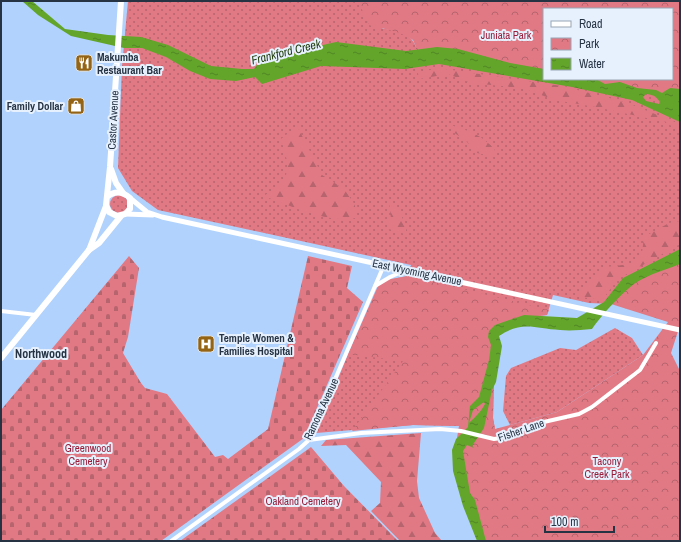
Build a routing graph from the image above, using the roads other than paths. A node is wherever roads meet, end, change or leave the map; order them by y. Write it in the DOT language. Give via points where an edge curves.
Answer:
graph roads {
  1 [pos="121,1"];
  2 [pos="110,167"];
  3 [pos="123,193"];
  4 [pos="107,197"];
  5 [pos="130,198"];
  6 [pos="106,206"];
  7 [pos="123,215"];
  8 [pos="154,215"];
  9 [pos="89,250"];
  10 [pos="384,265"];
  11 [pos="406,270"];
  12 [pos="375,286"];
  13 [pos="1,311"];
  14 [pos="37,315"];
  15 [pos="680,330"];
  16 [pos="656,343"];
  17 [pos="1,358"];
  18 [pos="309,440"];
  19 [pos="171,541"];
  1 -- 2 [label="main road, Castor Avenue"];
  2 -- 3 [label="main road, Castor Avenue" via="116,184"];
  2 -- 4 [label="main road, Castor Avenue"];
  3 -- 4 [label="main road" via="114,192"];
  3 -- 5 [label="main road"];
  4 -- 6 [label="main road"];
  5 -- 7 [label="main road" via="131,205"];
  5 -- 8 [label="street, East Wyoming Avenue" via="142,209"];
  6 -- 7 [label="main road" via="113,215"];
  6 -- 9 [label="main road"];
  7 -- 8 [label="street, East Wyoming Avenue"];
  7 -- 9 [label="main road" via="99,243"];
  8 -- 10 [label="street, East Wyoming Avenue"];
  9 -- 14 [label="main road"];
  10 -- 11 [label="street, East Wyoming Avenue"];
  10 -- 12 [label="street, Ramona Avenue"];
  11 -- 12 [label="street" via="390,276"];
  11 -- 15 [label="street, East Wyoming Avenue"];
  12 -- 18 [label="street, Ramona Avenue"];
  13 -- 14 [label="street"];
  14 -- 17 [label="main road"];
  16 -- 18 [label="street, Fisher Lane" via="640,370 592,408 579,414 535,424 502,438 440,429"];
  18 -- 19 [label="street, Ramona Avenue"];
}
